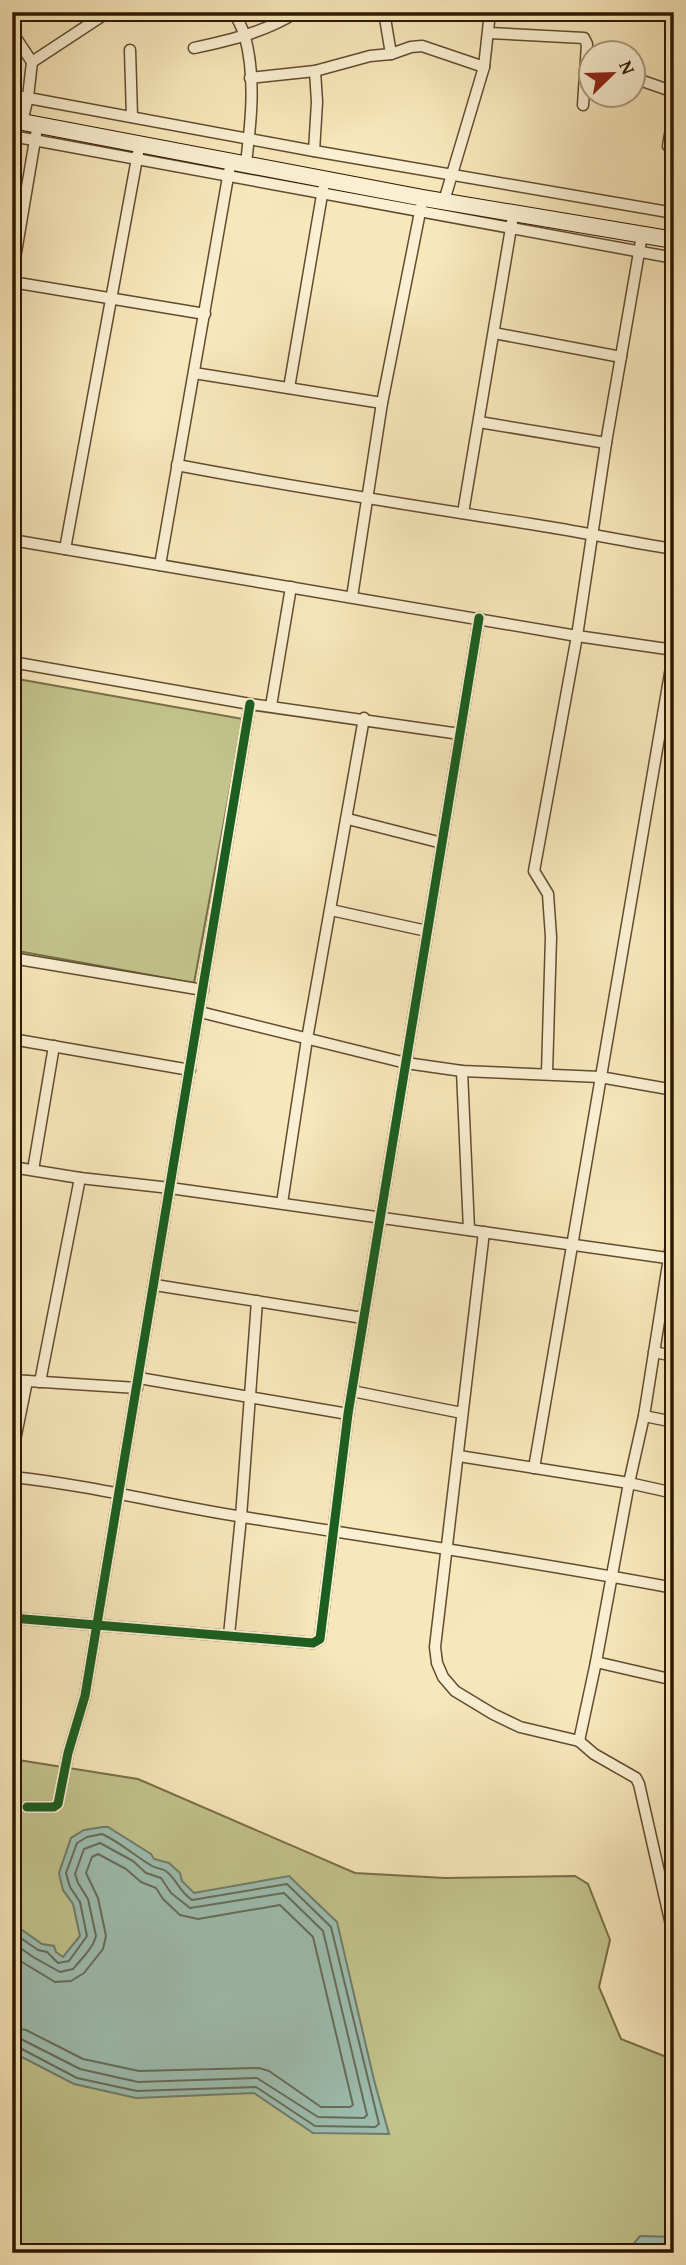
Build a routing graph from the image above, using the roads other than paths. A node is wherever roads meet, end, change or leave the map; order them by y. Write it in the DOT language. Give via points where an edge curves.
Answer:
graph roads {
  1 [pos="108,12"];
  2 [pos="234,12"];
  3 [pos="297,12"];
  4 [pos="384,12"];
  5 [pos="490,12"];
  6 [pos="12,32"];
  7 [pos="489,33"];
  8 [pos="245,37"];
  9 [pos="584,38"];
  10 [pos="194,48"];
  11 [pos="130,50"];
  12 [pos="391,54"];
  13 [pos="32,62"];
  14 [pos="484,66"];
  15 [pos="315,71"];
  16 [pos="250,78"];
  17 [pos="648,83"];
  18 [pos="674,92"];
  19 [pos="12,95"];
  20 [pos="28,97"];
  21 [pos="674,111"];
  22 [pos="132,117"];
  23 [pos="27,127"];
  24 [pos="12,136"];
  25 [pos="249,138"];
  26 [pos="668,146"];
  27 [pos="138,151"];
  28 [pos="314,151"];
  29 [pos="235,166"];
  30 [pos="452,173"];
  31 [pos="324,186"];
  32 [pos="444,201"];
  33 [pos="421,205"];
  34 [pos="674,213"];
  35 [pos="512,220"];
  36 [pos="642,235"];
  37 [pos="674,240"];
  38 [pos="640,252"];
  39 [pos="674,258"];
  40 [pos="12,276"];
  41 [pos="12,282"];
  42 [pos="111,298"];
  43 [pos="205,314"];
  44 [pos="494,333"];
  45 [pos="621,357"];
  46 [pos="194,373"];
  47 [pos="289,388"];
  48 [pos="382,403"];
  49 [pos="479,422"];
  50 [pos="606,443"];
  51 [pos="177,465"];
  52 [pos="368,500"];
  53 [pos="463,513"];
  54 [pos="591,537"];
  55 [pos="12,540"];
  56 [pos="65,549"];
  57 [pos="674,549"];
  58 [pos="160,565"];
  59 [pos="291,587"];
  60 [pos="352,597"];
  61 [pos="479,618"];
  62 [pos="577,636"];
  63 [pos="674,650"];
  64 [pos="12,662"];
  65 [pos="250,704"];
  66 [pos="271,706"];
  67 [pos="364,718"];
  68 [pos="460,734"];
  69 [pos="348,819"];
  70 [pos="442,844"];
  71 [pos="331,910"];
  72 [pos="427,931"];
  73 [pos="12,958"];
  74 [pos="203,989"];
  75 [pos="200,1012"];
  76 [pos="12,1039"];
  77 [pos="307,1040"];
  78 [pos="54,1046"];
  79 [pos="406,1063"];
  80 [pos="190,1070"];
  81 [pos="463,1071"];
  82 [pos="547,1073"];
  83 [pos="600,1077"];
  84 [pos="674,1090"];
  85 [pos="12,1167"];
  86 [pos="33,1170"];
  87 [pos="80,1178"];
  88 [pos="170,1188"];
  89 [pos="282,1203"];
  90 [pos="381,1217"];
  91 [pos="674,1226"];
  92 [pos="469,1230"];
  93 [pos="484,1232"];
  94 [pos="573,1245"];
  95 [pos="671,1259"];
  96 [pos="155,1284"];
  97 [pos="257,1301"];
  98 [pos="363,1318"];
  99 [pos="654,1352"];
  100 [pos="674,1356"];
  101 [pos="12,1380"];
  102 [pos="27,1381"];
  103 [pos="40,1382"];
  104 [pos="138,1383"];
  105 [pos="352,1391"];
  106 [pos="249,1396"];
  107 [pos="348,1413"];
  108 [pos="462,1413"];
  109 [pos="644,1416"];
  110 [pos="674,1422"];
  111 [pos="12,1455"];
  112 [pos="459,1456"];
  113 [pos="534,1468"];
  114 [pos="12,1477"];
  115 [pos="629,1483"];
  116 [pos="117,1493"];
  117 [pos="674,1493"];
  118 [pos="241,1517"];
  119 [pos="332,1531"];
  120 [pos="446,1549"];
  121 [pos="613,1577"];
  122 [pos="674,1588"];
  123 [pos="12,1618"];
  124 [pos="97,1623"];
  125 [pos="229,1635"];
  126 [pos="597,1662"];
  127 [pos="674,1680"];
  128 [pos="579,1741"];
  129 [pos="27,1807"];
  130 [pos="674,1938"];
  1 -- 13 [label="street"];
  2 -- 8 [label="street"];
  3 -- 8 [label="street"];
  4 -- 12 [label="street"];
  5 -- 7 [label="street"];
  6 -- 13 [label="street"];
  7 -- 9 [label="street"];
  7 -- 14 [label="street"];
  8 -- 10 [label="street"];
  8 -- 16 [label="street"];
  11 -- 22 [label="street"];
  12 -- 14 [label="street" via="422,46"];
  12 -- 15 [label="street"];
  13 -- 20 [label="street"];
  14 -- 30 [label="street"];
  15 -- 16 [label="street"];
  15 -- 28 [label="street"];
  16 -- 25 [label="street"];
  17 -- 18 [label="street"];
  19 -- 20 [label="street"];
  20 -- 22 [label="street"];
  20 -- 23 [label="street"];
  21 -- 26 [label="street"];
  22 -- 25 [label="street"];
  23 -- 24 [label="street"];
  23 -- 27 [label="street"];
  23 -- 40 [label="street"];
  25 -- 28 [label="street"];
  25 -- 29 [label="street"];
  27 -- 29 [label="street"];
  27 -- 42 [label="street"];
  28 -- 30 [label="street"];
  29 -- 31 [label="street"];
  29 -- 43 [label="street"];
  30 -- 32 [label="street"];
  30 -- 34 [label="street"];
  31 -- 33 [label="street"];
  31 -- 47 [label="street"];
  32 -- 33 [label="street"];
  32 -- 35 [label="street"];
  33 -- 35 [label="street"];
  33 -- 48 [label="street"];
  35 -- 36 [label="street"];
  35 -- 38 [label="street"];
  35 -- 44 [label="street"];
  36 -- 37 [label="street"];
  36 -- 38 [label="street"];
  38 -- 39 [label="street"];
  38 -- 45 [label="street"];
  41 -- 42 [label="street"];
  42 -- 43 [label="street"];
  42 -- 56 [label="street"];
  43 -- 46 [label="street"];
  44 -- 45 [label="street"];
  44 -- 49 [label="street"];
  45 -- 50 [label="street"];
  46 -- 47 [label="street"];
  46 -- 51 [label="street"];
  47 -- 48 [label="street"];
  48 -- 52 [label="street"];
  49 -- 50 [label="street"];
  49 -- 53 [label="street"];
  50 -- 54 [label="street"];
  51 -- 52 [label="street"];
  51 -- 58 [label="street"];
  52 -- 53 [label="street"];
  52 -- 60 [label="street"];
  53 -- 54 [label="street"];
  54 -- 57 [label="street"];
  54 -- 62 [label="street"];
  55 -- 56 [label="street"];
  56 -- 58 [label="street"];
  58 -- 59 [label="street"];
  59 -- 60 [label="street"];
  59 -- 66 [label="street"];
  60 -- 61 [label="street"];
  61 -- 62 [label="street"];
  61 -- 68 [label="street"];
  62 -- 63 [label="street"];
  62 -- 82 [label="street" via="534,871 548,894 551,937"];
  63 -- 83 [label="street"];
  64 -- 65 [label="street"];
  65 -- 66 [label="street"];
  65 -- 74 [label="street"];
  66 -- 67 [label="street"];
  67 -- 68 [label="street"];
  67 -- 69 [label="street"];
  68 -- 70 [label="street"];
  69 -- 70 [label="street"];
  69 -- 71 [label="street"];
  70 -- 72 [label="street"];
  71 -- 72 [label="street"];
  71 -- 77 [label="street"];
  72 -- 79 [label="street"];
  73 -- 74 [label="street"];
  74 -- 75 [label="street"];
  75 -- 77 [label="street"];
  75 -- 80 [label="street"];
  76 -- 78 [label="street"];
  77 -- 79 [label="street"];
  77 -- 89 [label="street"];
  78 -- 80 [label="street"];
  78 -- 86 [label="street"];
  79 -- 81 [label="street"];
  79 -- 90 [label="street"];
  80 -- 88 [label="street"];
  81 -- 82 [label="street"];
  81 -- 92 [label="street"];
  82 -- 83 [label="street"];
  83 -- 84 [label="street"];
  83 -- 94 [label="street"];
  85 -- 86 [label="street"];
  86 -- 87 [label="street"];
  87 -- 88 [label="street"];
  87 -- 103 [label="street"];
  88 -- 89 [label="street"];
  88 -- 96 [label="street"];
  89 -- 90 [label="street"];
  90 -- 92 [label="street"];
  90 -- 98 [label="street"];
  91 -- 95 [label="street"];
  92 -- 93 [label="street"];
  93 -- 94 [label="street"];
  93 -- 108 [label="street"];
  94 -- 95 [label="street"];
  94 -- 113 [label="street"];
  95 -- 99 [label="street"];
  96 -- 97 [label="street"];
  96 -- 104 [label="street"];
  97 -- 98 [label="street"];
  97 -- 106 [label="street"];
  98 -- 105 [label="street"];
  99 -- 100 [label="street"];
  99 -- 109 [label="street"];
  101 -- 102 [label="street"];
  102 -- 103 [label="street"];
  102 -- 111 [label="street"];
  103 -- 104 [label="street"];
  104 -- 106 [label="street"];
  104 -- 116 [label="street"];
  105 -- 107 [label="street"];
  105 -- 108 [label="street"];
  106 -- 107 [label="street"];
  106 -- 118 [label="street"];
  107 -- 119 [label="street"];
  108 -- 112 [label="street"];
  109 -- 110 [label="street"];
  109 -- 115 [label="street"];
  112 -- 113 [label="street"];
  112 -- 120 [label="street"];
  113 -- 115 [label="street"];
  114 -- 116 [label="street"];
  115 -- 117 [label="street"];
  115 -- 121 [label="street"];
  116 -- 118 [label="street"];
  116 -- 124 [label="street"];
  118 -- 119 [label="street"];
  118 -- 125 [label="street"];
  119 -- 120 [label="street"];
  119 -- 125 [label="street" via="320,1639 313,1643"];
  120 -- 121 [label="street"];
  120 -- 128 [label="street" via="435,1647 443,1676 455,1691 520,1727"];
  121 -- 122 [label="street"];
  121 -- 126 [label="street"];
  123 -- 124 [label="street"];
  124 -- 125 [label="street"];
  124 -- 129 [label="street" via="60,1800 54,1807"];
  126 -- 127 [label="street"];
  126 -- 128 [label="street"];
  128 -- 130 [label="street" via="630,1773 639,1784"];
}
